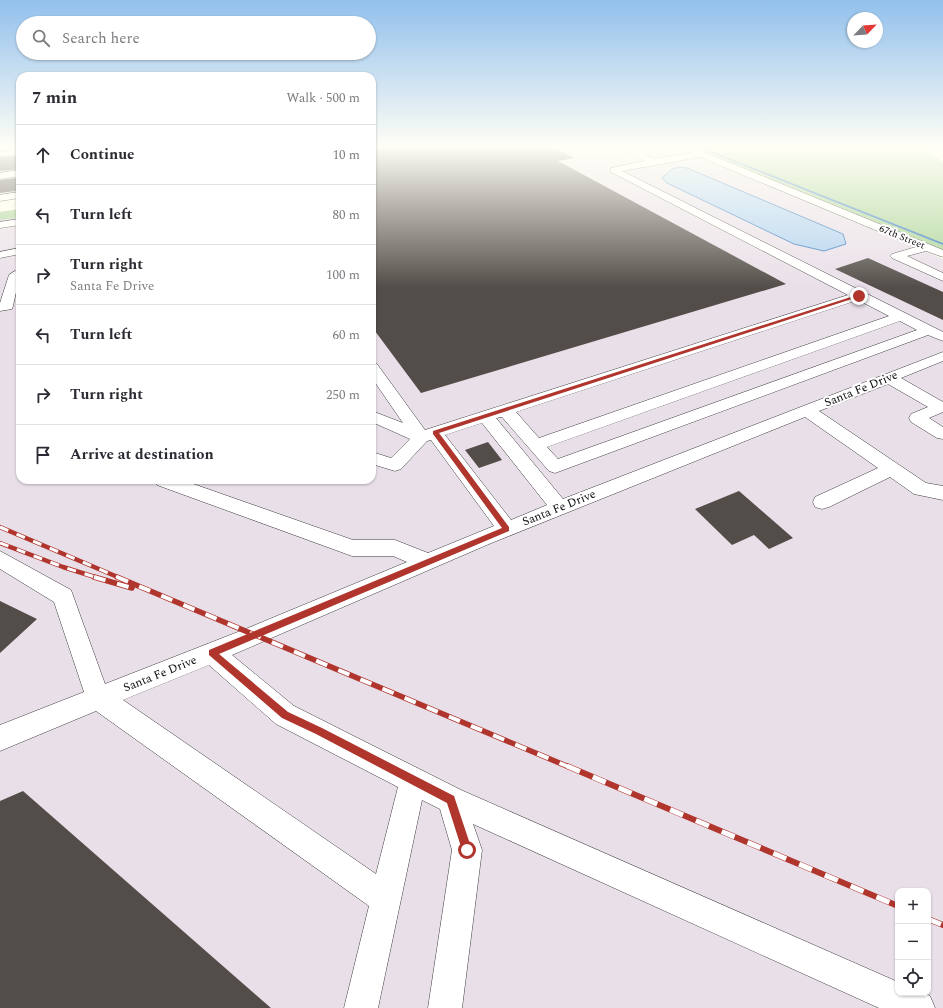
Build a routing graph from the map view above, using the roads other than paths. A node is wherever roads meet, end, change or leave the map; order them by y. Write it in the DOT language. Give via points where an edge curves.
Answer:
graph roads {
  1 [pos="661,194"];
  2 [pos="798,194"];
  3 [pos="16,196"];
  4 [pos="0,198"];
  5 [pos="16,223"];
  6 [pos="0,225"];
  7 [pos="927,247"];
  8 [pos="16,252"];
  9 [pos="943,254"];
  10 [pos="0,255"];
  11 [pos="16,274"];
  12 [pos="943,277"];
  13 [pos="859,296"];
  14 [pos="0,308"];
  15 [pos="901,316"];
  16 [pos="937,332"];
  17 [pos="943,356"];
  18 [pos="376,372"];
  19 [pos="889,378"];
  20 [pos="942,408"];
  21 [pos="505,410"];
  22 [pos="806,410"];
  23 [pos="485,416"];
  24 [pos="376,417"];
  25 [pos="943,434"];
  26 [pos="428,435"];
  27 [pos="536,444"];
  28 [pos="376,459"];
  29 [pos="891,469"];
  30 [pos="174,484"];
  31 [pos="943,493"];
  32 [pos="822,502"];
  33 [pos="560,508"];
  34 [pos="507,529"];
  35 [pos="0,559"];
  36 [pos="428,562"];
  37 [pos="212,653"];
  38 [pos="98,698"];
  39 [pos="0,738"];
  40 [pos="413,780"];
  41 [pos="451,800"];
  42 [pos="386,899"];
  43 [pos="361,1008"];
  44 [pos="445,1008"];
  45 [pos="918,1008"];
  1 -- 13 [label="street"];
  2 -- 7 [label="street, 67th Street"];
  3 -- 4 [label="street"];
  5 -- 6 [label="street"];
  7 -- 9 [label="street, 67th Street"];
  7 -- 12 [label="street" via="896,256"];
  8 -- 10 [label="street"];
  11 -- 14 [label="street" via="7,306"];
  13 -- 15 [label="street"];
  13 -- 21 [label="street"];
  15 -- 16 [label="street"];
  15 -- 27 [label="street"];
  16 -- 27 [label="street" via="555,467"];
  17 -- 19 [label="street, Santa Fe Drive"];
  18 -- 26 [label="street"];
  19 -- 20 [label="street"];
  19 -- 22 [label="street, Santa Fe Drive"];
  20 -- 25 [label="street" via="917,418"];
  21 -- 23 [label="street"];
  21 -- 27 [label="street"];
  22 -- 29 [label="street"];
  22 -- 33 [label="street, Santa Fe Drive"];
  23 -- 26 [label="street"];
  23 -- 33 [label="street"];
  24 -- 26 [label="street"];
  26 -- 28 [label="street" via="395,465"];
  26 -- 34 [label="street"];
  29 -- 31 [label="street" via="921,489"];
  29 -- 32 [label="street"];
  30 -- 36 [label="street" via="352,548 395,548"];
  33 -- 34 [label="street, Santa Fe Drive"];
  34 -- 36 [label="street, Santa Fe Drive"];
  35 -- 38 [label="street" via="63,596"];
  36 -- 37 [label="street, Santa Fe Drive"];
  37 -- 38 [label="street, Santa Fe Drive"];
  37 -- 40 [label="street" via="285,715"];
  38 -- 39 [label="street, Santa Fe Drive"];
  38 -- 42 [label="street"];
  40 -- 41 [label="street"];
  40 -- 42 [label="street"];
  41 -- 44 [label="street" via="467,850"];
  41 -- 45 [label="street"];
  42 -- 43 [label="street"];
}
